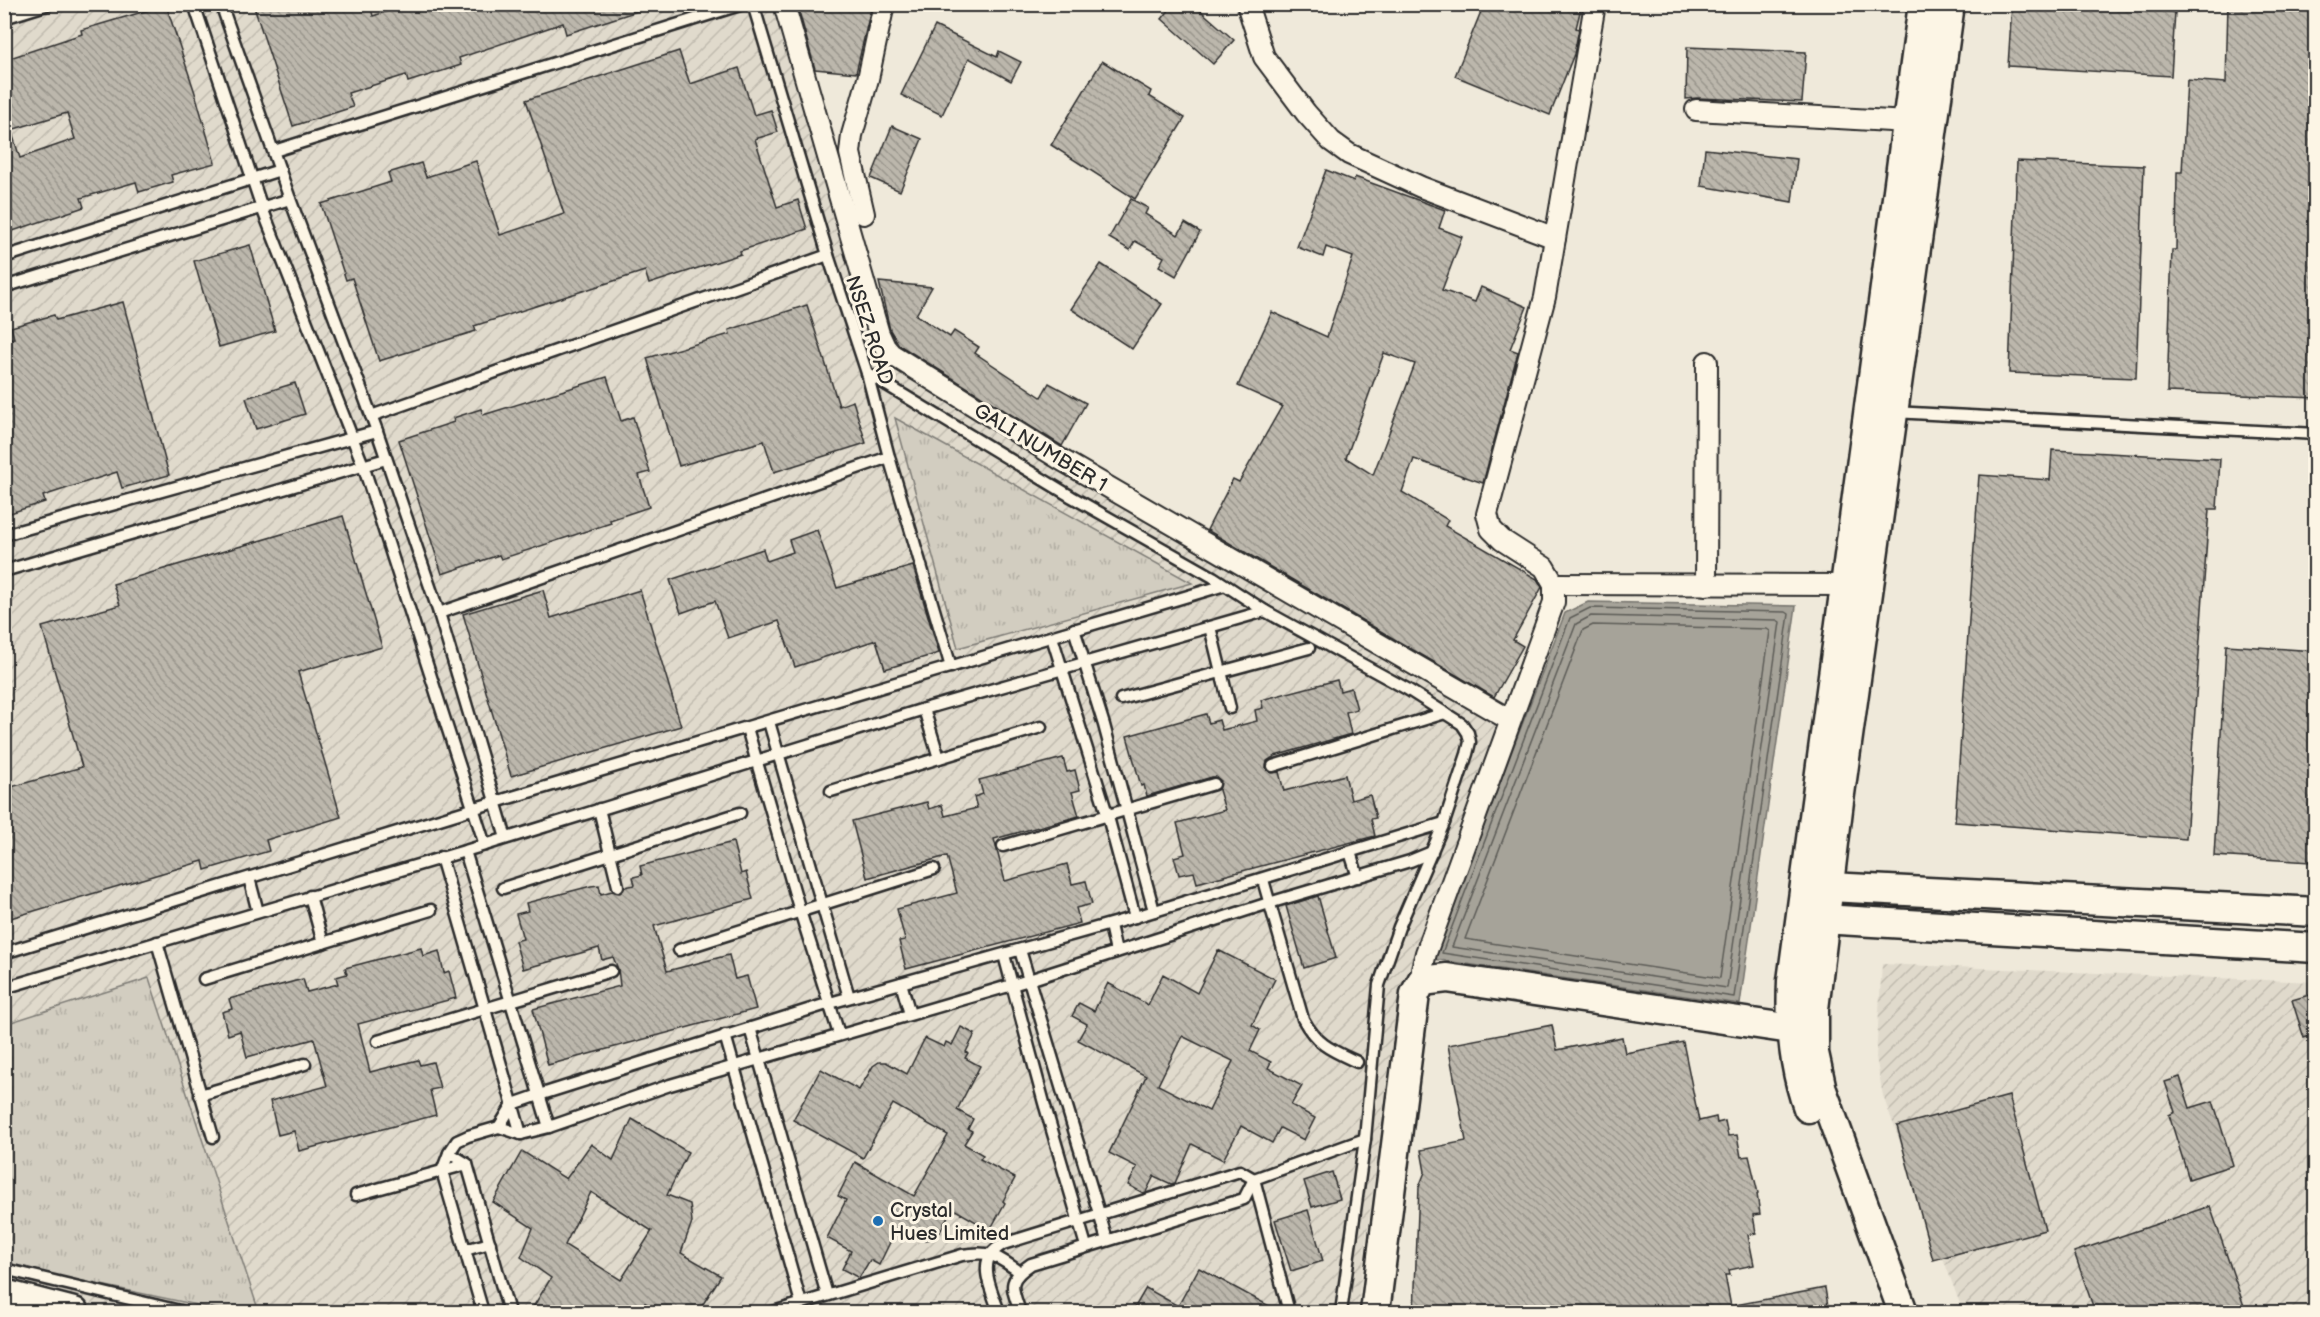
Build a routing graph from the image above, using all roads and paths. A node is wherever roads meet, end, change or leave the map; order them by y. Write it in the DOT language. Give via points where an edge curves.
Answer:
graph roads {
  1 [pos="49,4"];
  2 [pos="194,4"];
  3 [pos="220,4"];
  4 [pos="743,4"];
  5 [pos="753,4"];
  6 [pos="783,4"];
  7 [pos="884,4"];
  8 [pos="1247,4"];
  9 [pos="1595,4"];
  10 [pos="1923,4"];
  11 [pos="1950,4"];
  12 [pos="4,18"];
  13 [pos="1696,110"];
  14 [pos="1908,122"];
  15 [pos="274,151"];
  16 [pos="280,170"];
  17 [pos="253,179"];
  18 [pos="290,200"];
  19 [pos="262,208"];
  20 [pos="864,214"];
  21 [pos="1555,238"];
  22 [pos="828,255"];
  23 [pos="4,257"];
  24 [pos="4,287"];
  25 [pos="1707,362"];
  26 [pos="867,373"];
  27 [pos="1881,412"];
  28 [pos="371,416"];
  29 [pos="377,431"];
  30 [pos="2316,434"];
  31 [pos="353,438"];
  32 [pos="889,457"];
  33 [pos="386,459"];
  34 [pos="363,465"];
  35 [pos="4,535"];
  36 [pos="4,571"];
  37 [pos="1554,584"];
  38 [pos="1225,585"];
  39 [pos="1706,585"];
  40 [pos="1846,585"];
  41 [pos="1265,611"];
  42 [pos="439,613"];
  43 [pos="1210,627"];
  44 [pos="1074,629"];
  45 [pos="1052,637"];
  46 [pos="1309,648"];
  47 [pos="1085,661"];
  48 [pos="951,667"];
  49 [pos="1064,669"];
  50 [pos="1220,671"];
  51 [pos="1121,699"];
  52 [pos="1230,708"];
  53 [pos="924,709"];
  54 [pos="1445,713"];
  55 [pos="1510,720"];
  56 [pos="769,722"];
  57 [pos="1041,727"];
  58 [pos="747,728"];
  59 [pos="779,754"];
  60 [pos="939,758"];
  61 [pos="756,761"];
  62 [pos="1273,766"];
  63 [pos="1214,784"];
  64 [pos="831,791"];
  65 [pos="495,803"];
  66 [pos="472,809"];
  67 [pos="599,809"];
  68 [pos="1128,811"];
  69 [pos="740,813"];
  70 [pos="1107,817"];
  71 [pos="1444,823"];
  72 [pos="506,838"];
  73 [pos="485,845"];
  74 [pos="1003,846"];
  75 [pos="465,851"];
  76 [pos="1350,852"];
  77 [pos="1432,852"];
  78 [pos="610,854"];
  79 [pos="441,857"];
  80 [pos="934,869"];
  81 [pos="1358,877"];
  82 [pos="249,878"];
  83 [pos="1263,880"];
  84 [pos="618,886"];
  85 [pos="1817,886"];
  86 [pos="503,888"];
  87 [pos="310,896"];
  88 [pos="1269,903"];
  89 [pos="822,905"];
  90 [pos="431,910"];
  91 [pos="800,911"];
  92 [pos="1154,911"];
  93 [pos="258,912"];
  94 [pos="2316,912"];
  95 [pos="1135,917"];
  96 [pos="1813,919"];
  97 [pos="1110,925"];
  98 [pos="157,942"];
  99 [pos="323,943"];
  100 [pos="2316,948"];
  101 [pos="679,950"];
  102 [pos="1020,950"];
  103 [pos="1116,952"];
  104 [pos="4,953"];
  105 [pos="1004,954"];
  106 [pos="611,971"];
  107 [pos="204,979"];
  108 [pos="1029,980"];
  109 [pos="1422,981"];
  110 [pos="902,983"];
  111 [pos="1011,985"];
  112 [pos="4,988"];
  113 [pos="849,997"];
  114 [pos="510,1002"];
  115 [pos="830,1003"];
  116 [pos="486,1009"];
  117 [pos="909,1014"];
  118 [pos="750,1028"];
  119 [pos="1792,1029"];
  120 [pos="839,1034"];
  121 [pos="724,1035"];
  122 [pos="378,1041"];
  123 [pos="759,1060"];
  124 [pos="1357,1062"];
  125 [pos="305,1064"];
  126 [pos="733,1067"];
  127 [pos="201,1095"];
  128 [pos="538,1095"];
  129 [pos="1064,1098"];
  130 [pos="1044,1103"];
  131 [pos="513,1104"];
  132 [pos="499,1127"];
  133 [pos="549,1127"];
  134 [pos="521,1134"];
  135 [pos="213,1137"];
  136 [pos="1365,1139"];
  137 [pos="449,1153"];
  138 [pos="467,1164"];
  139 [pos="442,1171"];
  140 [pos="1254,1179"];
  141 [pos="356,1195"];
  142 [pos="1099,1215"];
  143 [pos="1079,1220"];
  144 [pos="1107,1240"];
  145 [pos="490,1243"];
  146 [pos="1086,1246"];
  147 [pos="465,1250"];
  148 [pos="991,1253"];
  149 [pos="4,1269"];
  150 [pos="1020,1272"];
  151 [pos="4,1294"];
  152 [pos="827,1295"];
  153 [pos="801,1303"];
  154 [pos="74,1312"];
  155 [pos="184,1312"];
  156 [pos="483,1312"];
  157 [pos="509,1312"];
  158 [pos="772,1312"];
  159 [pos="999,1312"];
  160 [pos="1020,1312"];
  161 [pos="1289,1312"];
  162 [pos="1341,1312"];
  163 [pos="1375,1312"];
  164 [pos="1883,1312"];
  165 [pos="1903,1312"];
  1 -- 12 [label="lane"];
  2 -- 17 [label="lane"];
  3 -- 15 [label="lane"];
  4 -- 15 [label="lane"];
  5 -- 22 [label="lane, NSEZ ROAD"];
  6 -- 55 [label="street, GALI NUMBER 1" via="879,334 891,354 1060,459"];
  7 -- 20 [label="street" via="850,153"];
  8 -- 21 [label="street" via="1264,57 1331,141 1349,154 1421,187"];
  9 -- 21 [label="street"];
  10 -- 14 [label="street"];
  11 -- 27 [label="street"];
  13 -- 14 [label="street"];
  14 -- 27 [label="street"];
  15 -- 16 [label="lane"];
  16 -- 17 [label="lane"];
  16 -- 18 [label="lane"];
  17 -- 19 [label="lane"];
  17 -- 23 [label="lane"];
  18 -- 19 [label="lane"];
  18 -- 28 [label="lane"];
  19 -- 24 [label="lane"];
  19 -- 31 [label="lane"];
  21 -- 37 [label="street" via="1545,297 1487,514 1491,529 1544,567"];
  22 -- 26 [label="lane, NSEZ ROAD"];
  22 -- 28 [label="lane"];
  25 -- 39 [label="street"];
  26 -- 32 [label="lane, NSEZ ROAD"];
  26 -- 38 [label="lane"];
  27 -- 30 [label="lane"];
  27 -- 40 [label="street"];
  27 -- 85 [label="street"];
  28 -- 29 [label="lane"];
  29 -- 31 [label="lane"];
  29 -- 33 [label="lane"];
  31 -- 34 [label="lane"];
  31 -- 35 [label="lane"];
  32 -- 42 [label="lane"];
  32 -- 48 [label="lane, NSEZ ROAD"];
  33 -- 34 [label="lane"];
  33 -- 42 [label="lane"];
  34 -- 36 [label="lane"];
  34 -- 66 [label="lane"];
  37 -- 39 [label="street"];
  37 -- 55 [label="street" via="1554,602"];
  38 -- 41 [label="lane"];
  38 -- 44 [label="lane"];
  39 -- 40 [label="street"];
  40 -- 85 [label="street"];
  41 -- 43 [label="lane"];
  41 -- 54 [label="lane"];
  42 -- 65 [label="lane"];
  43 -- 47 [label="lane"];
  43 -- 50 [label="lane"];
  44 -- 45 [label="lane"];
  44 -- 47 [label="lane"];
  45 -- 48 [label="lane"];
  45 -- 49 [label="lane"];
  46 -- 50 [label="lane"];
  47 -- 49 [label="lane"];
  47 -- 68 [label="lane"];
  48 -- 56 [label="lane"];
  49 -- 53 [label="lane"];
  49 -- 70 [label="lane"];
  50 -- 51 [label="lane"];
  50 -- 52 [label="lane"];
  53 -- 59 [label="lane"];
  53 -- 60 [label="lane"];
  54 -- 62 [label="lane"];
  54 -- 71 [label="lane" via="1462,724 1470,742"];
  55 -- 109 [label="street" via="1426,953"];
  56 -- 58 [label="lane"];
  56 -- 59 [label="lane"];
  57 -- 60 [label="lane"];
  58 -- 61 [label="lane"];
  58 -- 65 [label="lane"];
  59 -- 61 [label="lane"];
  59 -- 89 [label="lane"];
  60 -- 64 [label="lane"];
  61 -- 67 [label="lane"];
  61 -- 91 [label="lane"];
  63 -- 68 [label="lane"];
  65 -- 66 [label="lane"];
  65 -- 72 [label="lane"];
  66 -- 73 [label="lane"];
  66 -- 82 [label="lane"];
  67 -- 72 [label="lane"];
  67 -- 78 [label="lane"];
  68 -- 70 [label="lane"];
  68 -- 92 [label="lane"];
  69 -- 78 [label="lane"];
  70 -- 74 [label="lane"];
  70 -- 95 [label="lane"];
  71 -- 76 [label="lane"];
  71 -- 77 [label="lane"];
  72 -- 73 [label="lane"];
  73 -- 75 [label="lane"];
  75 -- 79 [label="lane"];
  75 -- 114 [label="lane"];
  76 -- 81 [label="lane"];
  76 -- 83 [label="lane"];
  77 -- 81 [label="lane"];
  77 -- 136 [label="lane" via="1379,985"];
  78 -- 84 [label="lane"];
  78 -- 86 [label="lane"];
  79 -- 87 [label="lane"];
  79 -- 116 [label="lane"];
  80 -- 89 [label="lane"];
  81 -- 88 [label="lane"];
  82 -- 93 [label="lane"];
  82 -- 104 [label="lane"];
  83 -- 88 [label="lane"];
  83 -- 92 [label="lane"];
  85 -- 94 [label="street"];
  85 -- 96 [label="street"];
  87 -- 93 [label="lane"];
  87 -- 99 [label="lane"];
  88 -- 103 [label="lane"];
  88 -- 124 [label="lane" via="1303,1019 1311,1034 1322,1045"];
  89 -- 91 [label="lane"];
  89 -- 113 [label="lane"];
  90 -- 99 [label="lane"];
  91 -- 101 [label="lane"];
  91 -- 115 [label="lane"];
  92 -- 95 [label="lane"];
  93 -- 98 [label="lane"];
  95 -- 97 [label="lane"];
  96 -- 100 [label="street"];
  96 -- 119 [label="street" via="1792,981"];
  96 -- 165 [label="street" via="1814,1053 1822,1090"];
  97 -- 102 [label="lane"];
  97 -- 103 [label="lane"];
  98 -- 112 [label="lane"];
  98 -- 127 [label="lane"];
  99 -- 107 [label="lane"];
  102 -- 105 [label="lane"];
  102 -- 108 [label="lane"];
  103 -- 108 [label="lane"];
  105 -- 110 [label="lane"];
  105 -- 111 [label="lane"];
  106 -- 114 [label="lane"];
  108 -- 111 [label="lane"];
  108 -- 129 [label="lane"];
  109 -- 119 [label="street" via="1447,978"];
  109 -- 163 [label="street" via="1415,994"];
  110 -- 113 [label="lane"];
  110 -- 117 [label="lane"];
  111 -- 117 [label="lane"];
  111 -- 130 [label="lane"];
  113 -- 115 [label="lane"];
  114 -- 116 [label="lane"];
  114 -- 128 [label="lane"];
  115 -- 118 [label="lane"];
  115 -- 120 [label="lane"];
  116 -- 122 [label="lane"];
  116 -- 131 [label="lane"];
  117 -- 120 [label="lane"];
  118 -- 121 [label="lane"];
  118 -- 123 [label="lane"];
  119 -- 164 [label="street" via="1793,1055 1804,1097"];
  120 -- 123 [label="lane"];
  121 -- 126 [label="lane"];
  121 -- 128 [label="lane"];
  123 -- 126 [label="lane"];
  123 -- 152 [label="lane"];
  125 -- 127 [label="lane"];
  126 -- 133 [label="lane" via="670,1084"];
  126 -- 153 [label="lane"];
  127 -- 135 [label="lane"];
  128 -- 131 [label="lane"];
  128 -- 133 [label="lane"];
  129 -- 130 [label="lane"];
  129 -- 142 [label="lane"];
  130 -- 143 [label="lane"];
  131 -- 132 [label="lane"];
  131 -- 134 [label="lane"];
  132 -- 134 [label="lane"];
  132 -- 137 [label="lane" via="461,1138"];
  133 -- 134 [label="lane"];
  136 -- 140 [label="lane"];
  136 -- 162 [label="lane"];
  137 -- 138 [label="lane"];
  137 -- 139 [label="lane"];
  138 -- 139 [label="lane"];
  138 -- 145 [label="lane"];
  139 -- 141 [label="lane"];
  139 -- 147 [label="lane"];
  140 -- 142 [label="lane" via="1240,1171"];
  140 -- 144 [label="lane" via="1244,1199"];
  140 -- 161 [label="lane"];
  142 -- 143 [label="lane"];
  142 -- 144 [label="lane"];
  143 -- 146 [label="lane"];
  143 -- 148 [label="lane" via="1003,1244"];
  144 -- 146 [label="lane"];
  145 -- 147 [label="lane"];
  145 -- 157 [label="lane"];
  146 -- 150 [label="lane" via="1031,1264"];
  147 -- 156 [label="lane"];
  148 -- 150 [label="lane"];
  148 -- 152 [label="lane" via="962,1254"];
  148 -- 159 [label="lane" via="987,1275"];
  149 -- 155 [label="lane"];
  150 -- 160 [label="lane" via="1012,1289"];
  151 -- 154 [label="street"];
  152 -- 153 [label="lane"];
  153 -- 158 [label="lane"];
}
